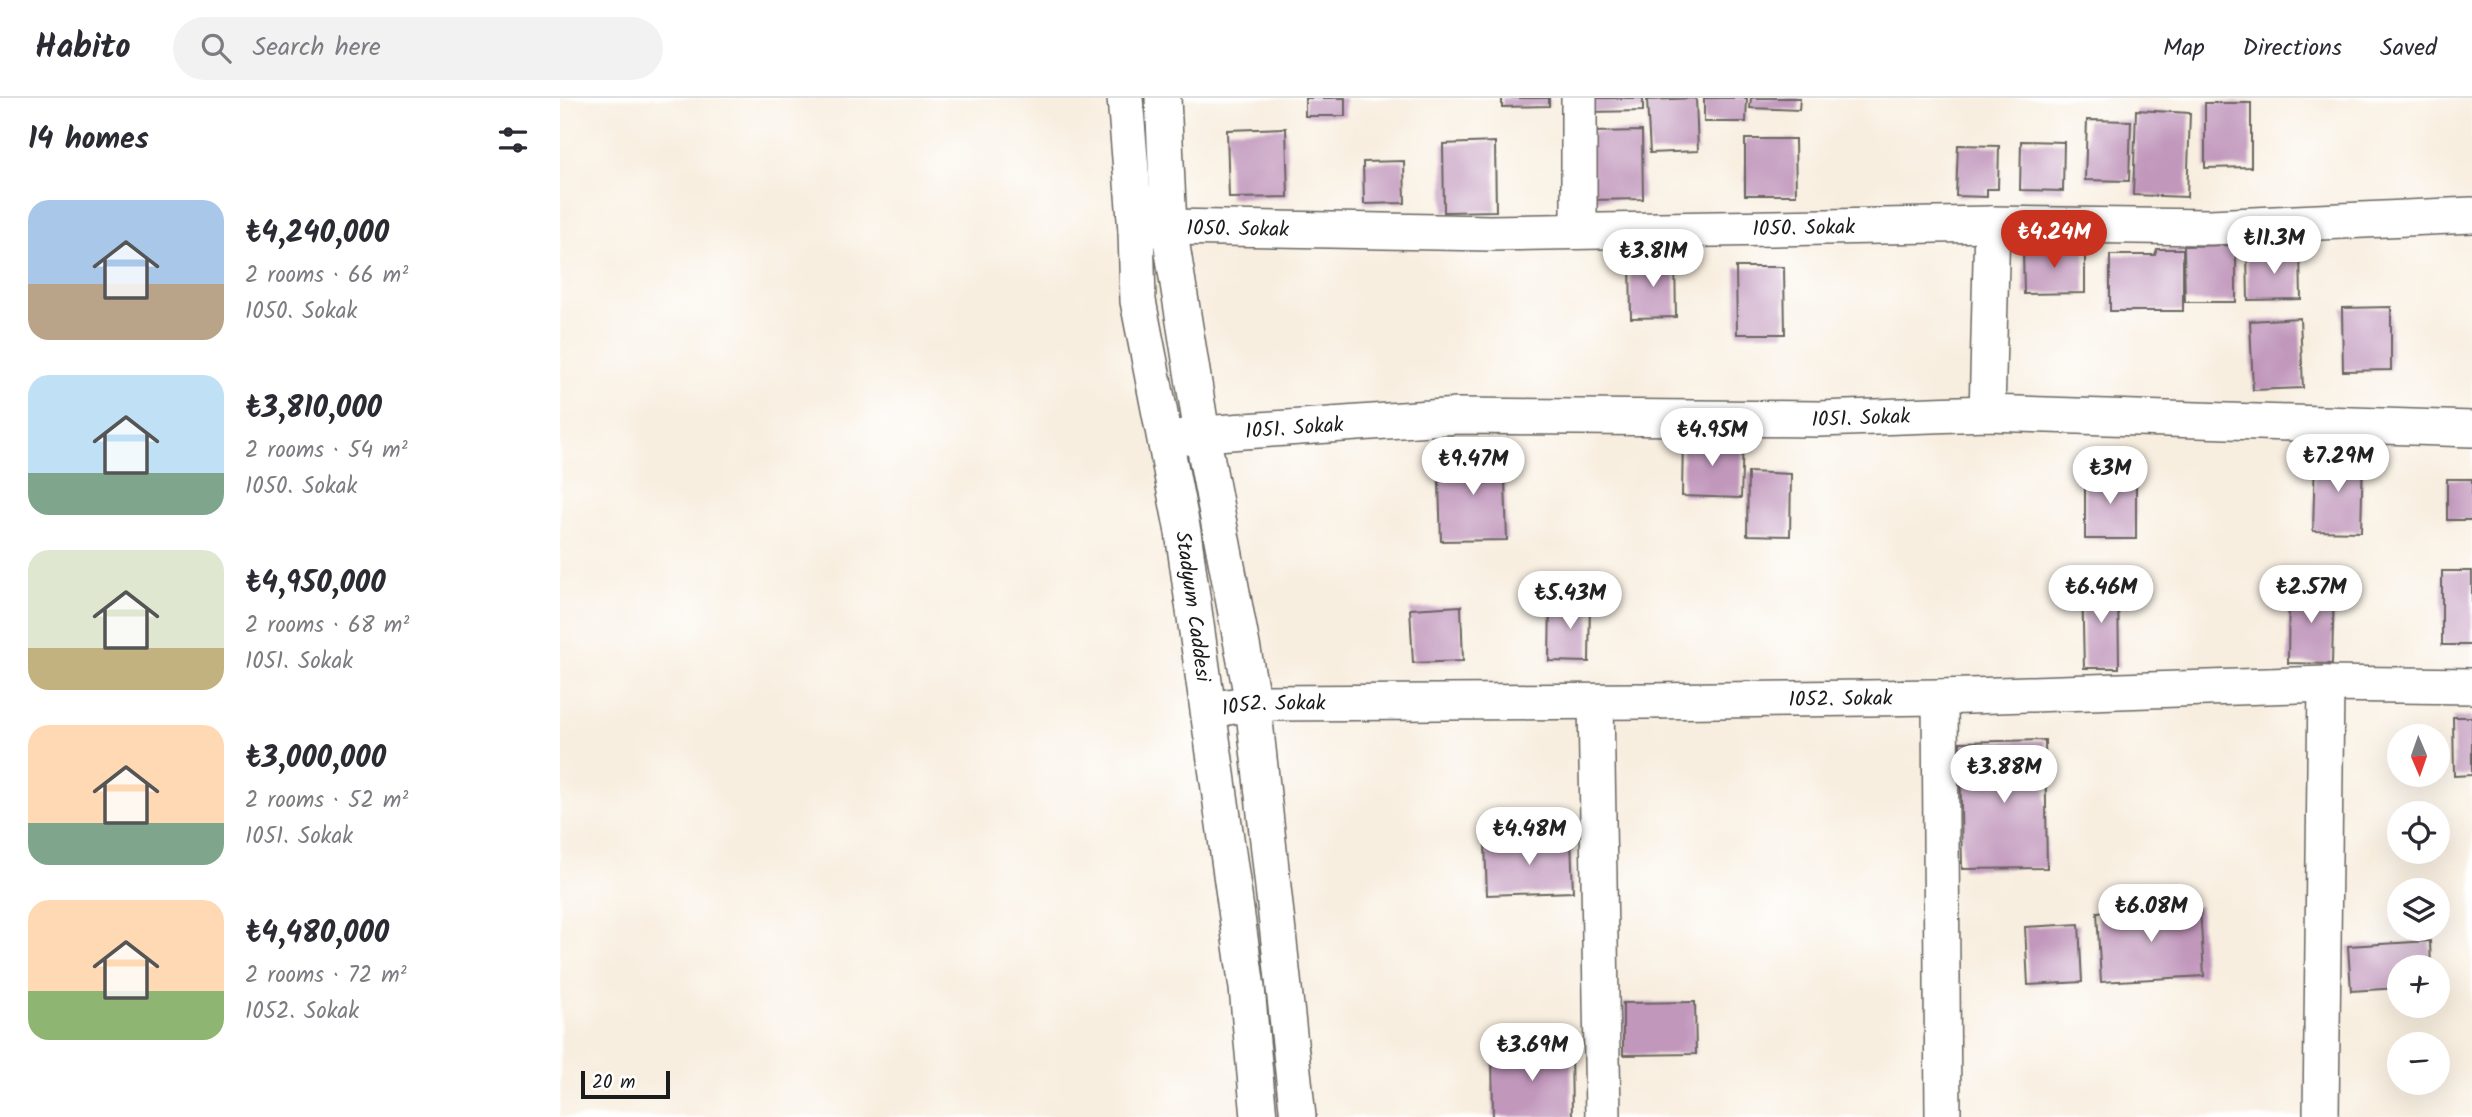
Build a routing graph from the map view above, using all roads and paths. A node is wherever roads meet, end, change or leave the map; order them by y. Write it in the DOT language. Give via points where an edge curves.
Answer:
graph roads {
  1 [pos="1125,98"];
  2 [pos="1163,98"];
  3 [pos="1579,98"];
  4 [pos="2472,215"];
  5 [pos="1992,224"];
  6 [pos="1153,229"];
  7 [pos="1579,231"];
  8 [pos="1987,413"];
  9 [pos="2472,429"];
  10 [pos="1202,434"];
  11 [pos="1167,440"];
  12 [pos="2326,684"];
  13 [pos="2472,686"];
  14 [pos="1940,697"];
  15 [pos="1596,702"];
  16 [pos="1253,703"];
  17 [pos="1209,710"];
  18 [pos="1259,1117"];
  19 [pos="1298,1117"];
  20 [pos="1603,1117"];
  21 [pos="1943,1117"];
  22 [pos="2321,1117"];
  1 -- 6 [label="street, Stadyum Caddesi"];
  2 -- 6 [label="street"];
  3 -- 7 [label="street"];
  4 -- 5 [label="street, 1050. Sokak" via="2210,227"];
  5 -- 7 [label="street, 1050. Sokak"];
  5 -- 8 [label="street"];
  6 -- 7 [label="street, 1050. Sokak"];
  6 -- 10 [label="street"];
  6 -- 11 [label="street, Stadyum Caddesi" via="1138,302"];
  8 -- 9 [label="street, 1051. Sokak"];
  8 -- 10 [label="street, 1051. Sokak" via="1819,419 1458,416"];
  10 -- 11 [label="street, 1051. Sokak"];
  10 -- 16 [label="street"];
  11 -- 17 [label="street, Stadyum Caddesi"];
  12 -- 13 [label="street, 1052. Sokak"];
  12 -- 14 [label="street, 1052. Sokak"];
  12 -- 22 [label="street"];
  14 -- 15 [label="street, 1052. Sokak"];
  14 -- 21 [label="street"];
  15 -- 16 [label="street, 1052. Sokak"];
  15 -- 20 [label="street"];
  16 -- 17 [label="street, 1052. Sokak"];
  16 -- 19 [label="street"];
  17 -- 18 [label="street, Stadyum Caddesi" via="1247,988"];
}
